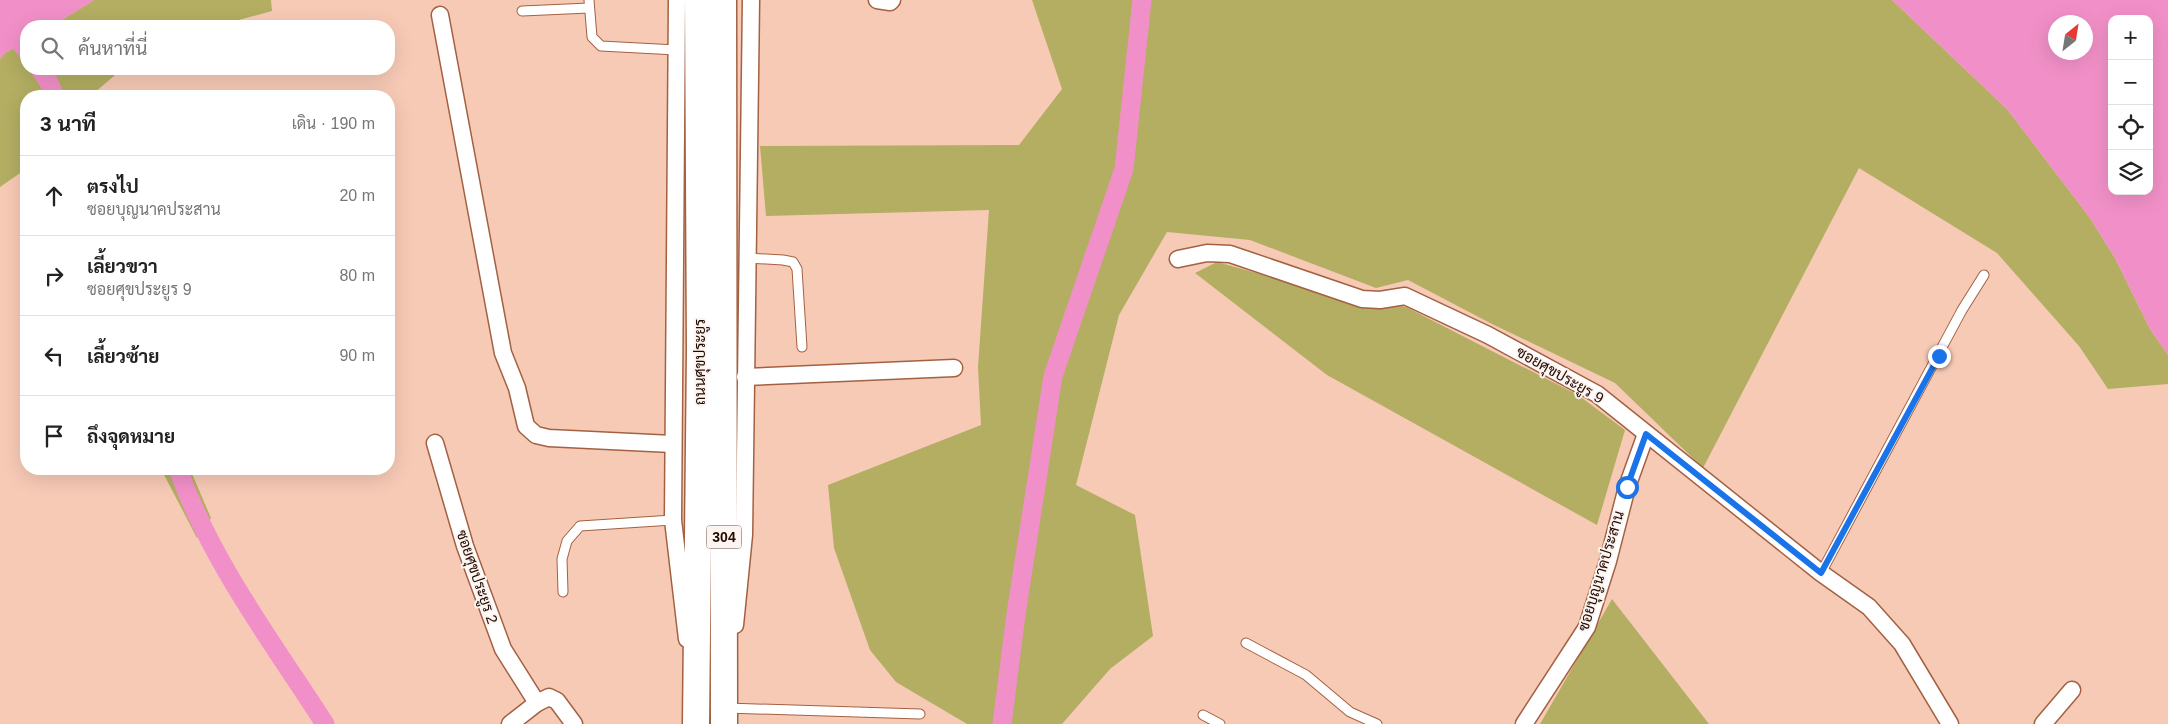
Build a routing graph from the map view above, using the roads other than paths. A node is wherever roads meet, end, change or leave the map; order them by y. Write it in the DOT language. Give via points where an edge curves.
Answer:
graph roads {
  1 [pos="677,0"];
  2 [pos="698,0"];
  3 [pos="723,0"];
  4 [pos="751,0"];
  5 [pos="877,0"];
  6 [pos="892,0"];
  7 [pos="589,4"];
  8 [pos="522,11"];
  9 [pos="440,15"];
  10 [pos="676,50"];
  11 [pos="747,258"];
  12 [pos="1178,259"];
  13 [pos="1984,275"];
  14 [pos="802,347"];
  15 [pos="712,350"];
  16 [pos="954,368"];
  17 [pos="745,376"];
  18 [pos="1646,434"];
  19 [pos="435,443"];
  20 [pos="672,444"];
  21 [pos="673,520"];
  22 [pos="1821,573"];
  23 [pos="563,592"];
  24 [pos="1246,643"];
  25 [pos="2072,690"];
  26 [pos="537,703"];
  27 [pos="920,714"];
  28 [pos="1203,715"];
  29 [pos="725,717"];
  30 [pos="696,721"];
  31 [pos="510,724"];
  32 [pos="574,724"];
  33 [pos="1220,724"];
  34 [pos="1377,724"];
  35 [pos="1524,724"];
  36 [pos="1950,724"];
  37 [pos="2044,724"];
  1 -- 10 [label="street"];
  2 -- 15 [label="main road, ถนนศุขประยูร / 304"];
  3 -- 15 [label="main road, ถนนศุขประยูร / 304"];
  4 -- 11 [label="street"];
  5 -- 6 [label="street"];
  7 -- 8 [label="lane"];
  7 -- 10 [label="lane" via="592,36 601,46"];
  9 -- 20 [label="street" via="503,353 517,388 526,426 536,435 549,438"];
  10 -- 20 [label="street"];
  11 -- 14 [label="lane" via="793,262 798,269"];
  11 -- 17 [label="street"];
  12 -- 18 [label="street, ซอยศุขประยูร 9" via="1207,253 1230,254 1362,299 1405,296 1488,335 1597,394"];
  13 -- 22 [label="lane" via="1962,310"];
  15 -- 29 [label="main road, ถนนศุขประยูร / 304"];
  15 -- 30 [label="main road, ถนนศุขประยูร / 304"];
  16 -- 17 [label="street"];
  17 -- 29 [label="street" via="744,535"];
  18 -- 22 [label="street, ซอยศุขประยูร 9"];
  18 -- 35 [label="street, ซอยบุญนาคประสาน" via="1627,487 1587,627"];
  19 -- 26 [label="street, ซอยศุขประยูร 2" via="465,546 503,649"];
  20 -- 21 [label="street"];
  21 -- 23 [label="lane" via="580,526 564,550"];
  21 -- 30 [label="street"];
  22 -- 36 [label="street, ซอยศุขประยูร 9" via="1869,607 1902,644"];
  24 -- 34 [label="lane" via="1306,675 1350,712"];
  25 -- 37 [label="street"];
  26 -- 31 [label="street"];
  26 -- 32 [label="street" via="552,697"];
  27 -- 29 [label="lane"];
  28 -- 33 [label="lane"];
}
